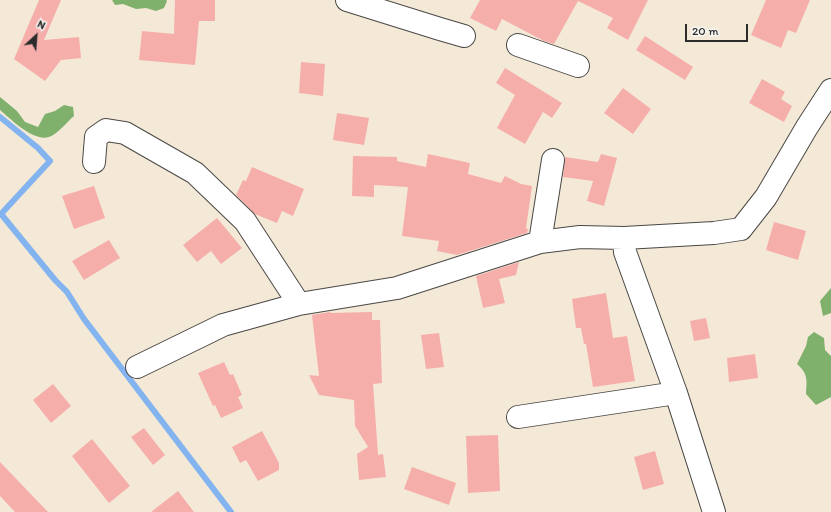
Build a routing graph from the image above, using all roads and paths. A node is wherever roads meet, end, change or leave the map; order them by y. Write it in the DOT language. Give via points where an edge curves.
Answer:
graph roads {
  1 [pos="348,0"];
  2 [pos="464,36"];
  3 [pos="518,45"];
  4 [pos="578,66"];
  5 [pos="831,90"];
  6 [pos="553,160"];
  7 [pos="94,162"];
  8 [pos="624,238"];
  9 [pos="540,242"];
  10 [pos="299,304"];
  11 [pos="137,367"];
  12 [pos="676,393"];
  13 [pos="518,417"];
  14 [pos="714,512"];
  1 -- 2 [label="street"];
  3 -- 4 [label="street"];
  5 -- 8 [label="street" via="766,197 741,229"];
  6 -- 9 [label="street"];
  7 -- 10 [label="street" via="96,137 106,130 125,133 195,173 245,221"];
  8 -- 9 [label="street" via="580,237"];
  8 -- 12 [label="street" via="625,252"];
  9 -- 10 [label="street" via="398,288"];
  10 -- 11 [label="street" via="223,325"];
  12 -- 13 [label="street"];
  12 -- 14 [label="street"];
}
